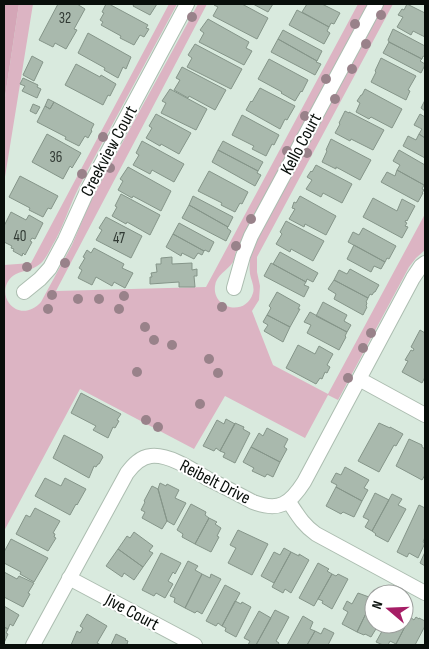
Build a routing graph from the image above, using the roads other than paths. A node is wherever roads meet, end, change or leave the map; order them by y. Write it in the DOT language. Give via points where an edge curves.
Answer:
graph roads {
  1 [pos="187,4"];
  2 [pos="376,4"];
  3 [pos="425,263"];
  4 [pos="234,288"];
  5 [pos="24,292"];
  6 [pos="359,379"];
  7 [pos="425,415"];
  8 [pos="289,502"];
  9 [pos="69,578"];
  10 [pos="425,593"];
  11 [pos="33,645"];
  12 [pos="195,645"];
  1 -- 5 [label="street, Creekview Court" via="89,187 50,268"];
  2 -- 4 [label="street, Kello Court" via="248,242"];
  3 -- 6 [label="street"];
  6 -- 7 [label="street"];
  6 -- 8 [label="street" via="303,485"];
  8 -- 9 [label="street, Reibelt Drive" via="279,506 261,505 175,461 159,456 144,458 127,473"];
  8 -- 10 [label="street" via="301,521 316,534"];
  9 -- 11 [label="street, Reibelt Drive"];
  9 -- 12 [label="street, Jive Court"];
}
